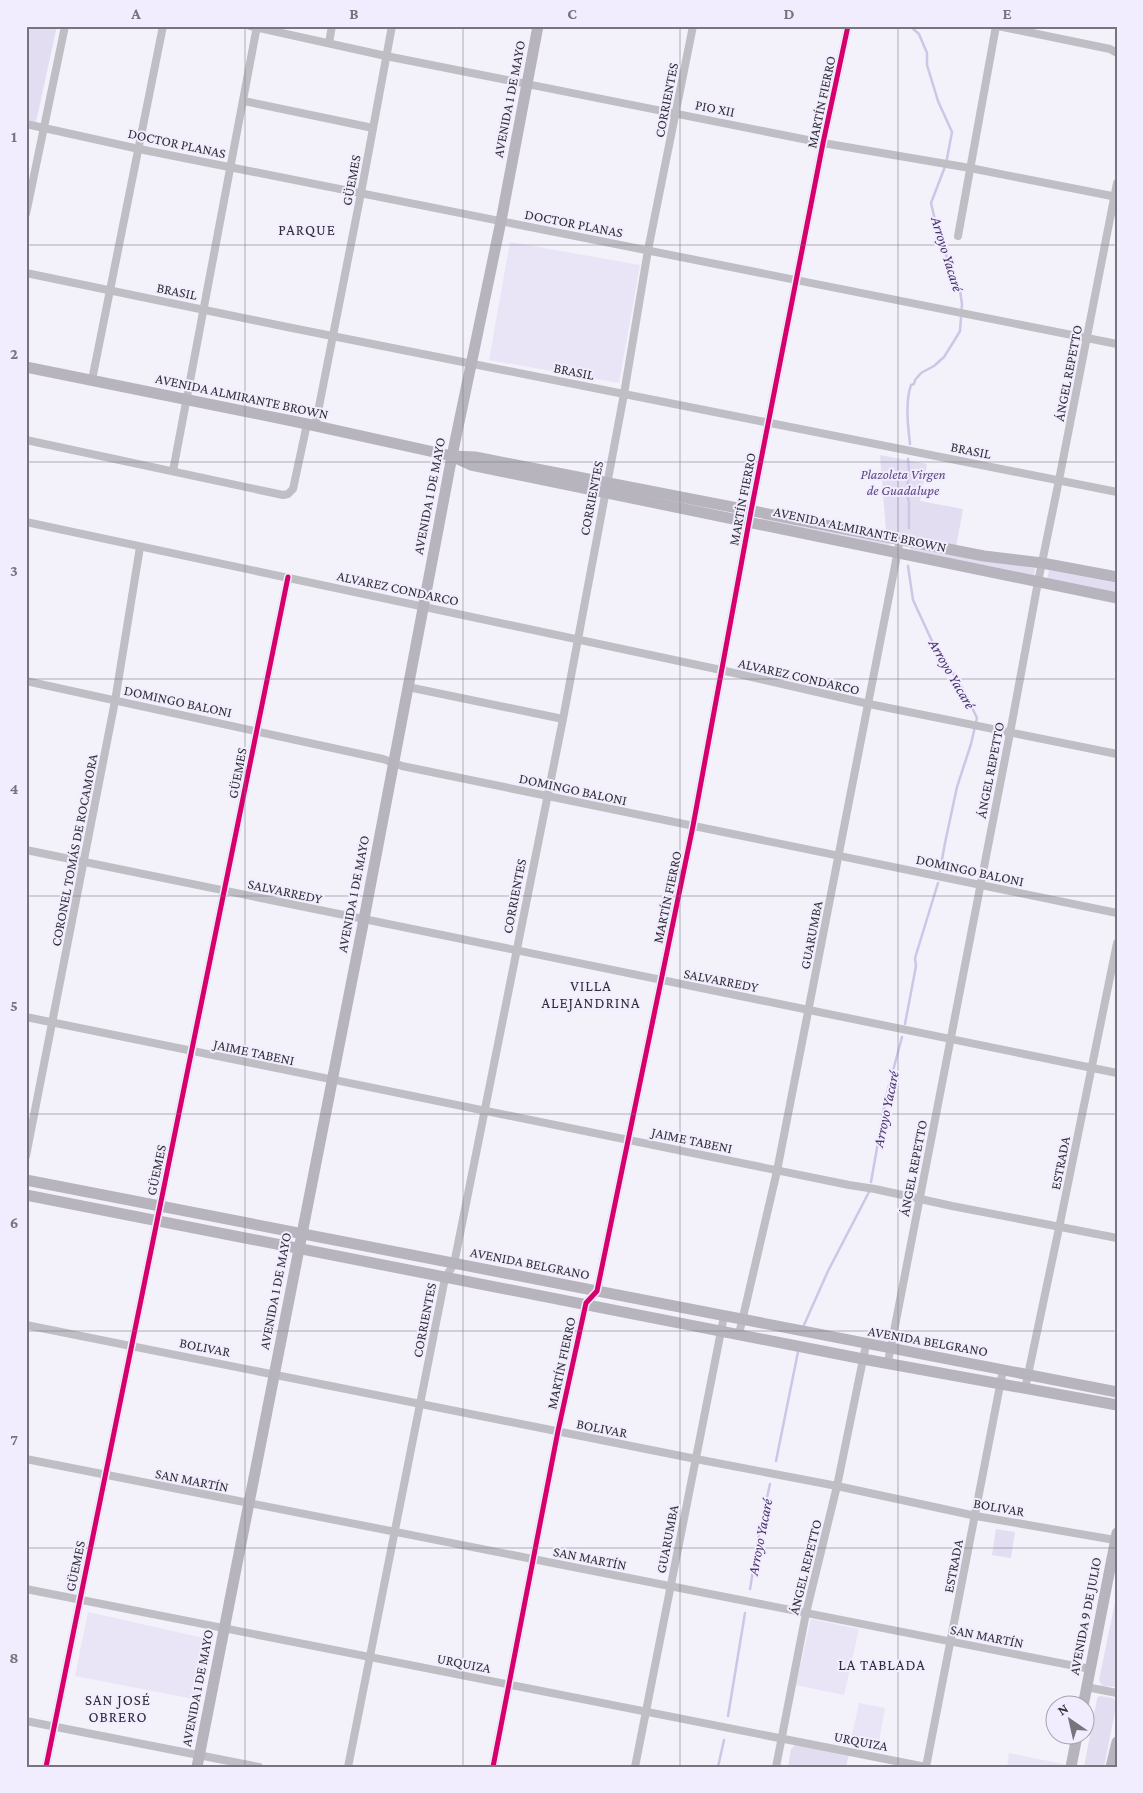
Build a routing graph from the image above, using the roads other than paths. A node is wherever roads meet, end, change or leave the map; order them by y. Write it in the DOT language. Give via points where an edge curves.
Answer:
graph roads {
  1 [pos="65,26"];
  2 [pos="163,26"];
  3 [pos="332,26"];
  4 [pos="392,26"];
  5 [pos="538,26"];
  6 [pos="693,26"];
  7 [pos="848,26"];
  8 [pos="997,26"];
  9 [pos="255,27"];
  10 [pos="328,43"];
  11 [pos="1114,51"];
  12 [pos="386,56"];
  13 [pos="526,84"];
  14 [pos="244,101"];
  15 [pos="676,113"];
  16 [pos="26,124"];
  17 [pos="44,128"];
  18 [pos="373,128"];
  19 [pos="823,143"];
  20 [pos="139,149"];
  21 [pos="231,167"];
  22 [pos="970,168"];
  23 [pos="1117,183"];
  24 [pos="361,193"];
  25 [pos="1116,196"];
  26 [pos="26,214"];
  27 [pos="501,221"];
  28 [pos="958,236"];
  29 [pos="648,250"];
  30 [pos="26,273"];
  31 [pos="797,280"];
  32 [pos="110,291"];
  33 [pos="204,309"];
  34 [pos="333,335"];
  35 [pos="1087,338"];
  36 [pos="1117,344"];
  37 [pos="472,363"];
  38 [pos="26,368"];
  39 [pos="92,380"];
  40 [pos="624,394"];
  41 [pos="187,400"];
  42 [pos="769,422"];
  43 [pos="311,425"];
  44 [pos="26,440"];
  45 [pos="452,456"];
  46 [pos="172,471"];
  47 [pos="1059,480"];
  48 [pos="606,488"];
  49 [pos="1117,492"];
  50 [pos="750,516"];
  51 [pos="26,522"];
  52 [pos="900,540"];
  53 [pos="140,547"];
  54 [pos="898,553"];
  55 [pos="1042,563"];
  56 [pos="288,577"];
  57 [pos="1117,577"];
  58 [pos="1038,582"];
  59 [pos="1117,598"];
  60 [pos="424,606"];
  61 [pos="577,640"];
  62 [pos="722,670"];
  63 [pos="26,681"];
  64 [pos="408,687"];
  65 [pos="115,700"];
  66 [pos="869,704"];
  67 [pos="563,719"];
  68 [pos="256,731"];
  69 [pos="1010,733"];
  70 [pos="1117,754"];
  71 [pos="392,762"];
  72 [pos="547,796"];
  73 [pos="693,826"];
  74 [pos="26,850"];
  75 [pos="839,856"];
  76 [pos="85,862"];
  77 [pos="981,885"];
  78 [pos="224,890"];
  79 [pos="1117,913"];
  80 [pos="364,919"];
  81 [pos="1117,943"];
  82 [pos="516,951"];
  83 [pos="661,981"];
  84 [pos="809,1010"];
  85 [pos="26,1017"];
  86 [pos="53,1022"];
  87 [pos="951,1039"];
  88 [pos="192,1051"];
  89 [pos="1092,1068"];
  90 [pos="1117,1074"];
  91 [pos="332,1080"];
  92 [pos="485,1110"];
  93 [pos="628,1140"];
  94 [pos="26,1156"];
  95 [pos="777,1171"];
  96 [pos="26,1180"];
  97 [pos="26,1194"];
  98 [pos="920,1200"];
  99 [pos="160,1207"];
  100 [pos="158,1220"];
  101 [pos="1059,1228"];
  102 [pos="302,1234"];
  103 [pos="1117,1238"];
  104 [pos="299,1248"];
  105 [pos="454,1264"];
  106 [pos="445,1278"];
  107 [pos="597,1291"];
  108 [pos="586,1304"];
  109 [pos="724,1316"];
  110 [pos="742,1320"];
  111 [pos="26,1326"];
  112 [pos="721,1331"];
  113 [pos="739,1334"];
  114 [pos="132,1345"];
  115 [pos="866,1345"];
  116 [pos="891,1348"];
  117 [pos="863,1359"];
  118 [pos="888,1362"];
  119 [pos="1003,1370"];
  120 [pos="274,1374"];
  121 [pos="1029,1375"];
  122 [pos="1001,1384"];
  123 [pos="1025,1389"];
  124 [pos="1117,1392"];
  125 [pos="420,1404"];
  126 [pos="1117,1405"];
  127 [pos="558,1431"];
  128 [pos="26,1459"];
  129 [pos="696,1459"];
  130 [pos="106,1475"];
  131 [pos="837,1486"];
  132 [pos="249,1503"];
  133 [pos="976,1516"];
  134 [pos="395,1532"];
  135 [pos="1116,1544"];
  136 [pos="533,1559"];
  137 [pos="670,1586"];
  138 [pos="26,1589"];
  139 [pos="80,1599"];
  140 [pos="806,1613"];
  141 [pos="225,1628"];
  142 [pos="950,1642"];
  143 [pos="370,1657"];
  144 [pos="1090,1669"];
  145 [pos="509,1684"];
  146 [pos="1086,1687"];
  147 [pos="1117,1693"];
  148 [pos="1085,1696"];
  149 [pos="646,1711"];
  150 [pos="26,1721"];
  151 [pos="54,1726"];
  152 [pos="781,1738"];
  153 [pos="1117,1742"];
  154 [pos="1075,1746"];
  155 [pos="198,1761"];
  156 [pos="46,1767"];
  157 [pos="259,1767"];
  158 [pos="348,1767"];
  159 [pos="493,1767"];
  160 [pos="635,1767"];
  161 [pos="776,1767"];
  162 [pos="926,1767"];
  163 [pos="1071,1767"];
  164 [pos="1111,1767"];
  1 -- 17 [label="street"];
  2 -- 20 [label="street"];
  3 -- 10 [label="street"];
  4 -- 12 [label="street, GÜEMES"];
  5 -- 13 [label="main road, AVENIDA 1 DE MAYO"];
  6 -- 15 [label="street, CORRIENTES"];
  7 -- 19 [label="street, MARTÍN FIERRO"];
  8 -- 11 [label="street"];
  8 -- 22 [label="street"];
  9 -- 10 [label="street, PIO XII"];
  9 -- 14 [label="street"];
  10 -- 12 [label="street, PIO XII"];
  12 -- 13 [label="street, PIO XII"];
  12 -- 18 [label="street, GÜEMES"];
  13 -- 15 [label="street, PIO XII"];
  13 -- 27 [label="main road, AVENIDA 1 DE MAYO"];
  14 -- 18 [label="street"];
  14 -- 21 [label="street"];
  15 -- 19 [label="street, PIO XII"];
  15 -- 29 [label="street, CORRIENTES"];
  16 -- 17 [label="street, DOCTOR PLANAS"];
  17 -- 20 [label="street, DOCTOR PLANAS"];
  17 -- 26 [label="street"];
  18 -- 24 [label="street, GÜEMES"];
  19 -- 22 [label="street, PIO XII"];
  19 -- 31 [label="street, MARTÍN FIERRO"];
  20 -- 21 [label="street, DOCTOR PLANAS"];
  20 -- 32 [label="street"];
  21 -- 24 [label="street, DOCTOR PLANAS"];
  21 -- 33 [label="street"];
  22 -- 25 [label="street, PIO XII"];
  22 -- 28 [label="street"];
  23 -- 25 [label="street, ÁNGEL REPETTO"];
  24 -- 27 [label="street, DOCTOR PLANAS"];
  24 -- 34 [label="street, GÜEMES"];
  25 -- 35 [label="street, ÁNGEL REPETTO"];
  27 -- 29 [label="street, DOCTOR PLANAS"];
  27 -- 37 [label="main road, AVENIDA 1 DE MAYO"];
  29 -- 31 [label="street, DOCTOR PLANAS"];
  29 -- 40 [label="street, CORRIENTES"];
  30 -- 32 [label="street, BRASIL"];
  31 -- 35 [label="street, DOCTOR PLANAS"];
  31 -- 42 [label="street, MARTÍN FIERRO"];
  32 -- 33 [label="street, BRASIL"];
  32 -- 39 [label="street"];
  33 -- 34 [label="street, BRASIL"];
  33 -- 41 [label="street"];
  34 -- 37 [label="street, BRASIL"];
  34 -- 43 [label="street, GÜEMES"];
  35 -- 36 [label="street, DOCTOR PLANAS"];
  35 -- 47 [label="street, ÁNGEL REPETTO"];
  37 -- 40 [label="street, BRASIL"];
  37 -- 45 [label="main road, AVENIDA 1 DE MAYO"];
  38 -- 39 [label="main road, AVENIDA ALMIRANTE BROWN"];
  39 -- 41 [label="main road, AVENIDA ALMIRANTE BROWN"];
  40 -- 42 [label="street, BRASIL"];
  40 -- 48 [label="street, CORRIENTES"];
  41 -- 43 [label="main road, AVENIDA ALMIRANTE BROWN"];
  41 -- 46 [label="street"];
  42 -- 47 [label="street, BRASIL"];
  42 -- 50 [label="street, MARTÍN FIERRO"];
  43 -- 45 [label="main road, AVENIDA ALMIRANTE BROWN"];
  43 -- 46 [label="street, GÜEMES" via="293,489 288,494"];
  44 -- 46 [label="street"];
  45 -- 48 [label="main road, AVENIDA ALMIRANTE BROWN" via="471,465"];
  45 -- 60 [label="main road, AVENIDA 1 DE MAYO"];
  47 -- 49 [label="street, BRASIL"];
  47 -- 55 [label="street, ÁNGEL REPETTO"];
  48 -- 50 [label="main road, AVENIDA ALMIRANTE BROWN"];
  48 -- 61 [label="street, CORRIENTES"];
  50 -- 52 [label="main road, AVENIDA ALMIRANTE BROWN"];
  50 -- 54 [label="main road, AVENIDA ALMIRANTE BROWN"];
  50 -- 62 [label="street, MARTÍN FIERRO"];
  51 -- 53 [label="street, ALVAREZ CONDARCO"];
  52 -- 54 [label="street, GUARUMBA"];
  52 -- 55 [label="main road, AVENIDA ALMIRANTE BROWN"];
  53 -- 56 [label="street, ALVAREZ CONDARCO"];
  53 -- 65 [label="street, CORONEL TOMÁS DE ROCAMORA"];
  54 -- 58 [label="main road, AVENIDA ALMIRANTE BROWN"];
  54 -- 66 [label="street, GUARUMBA"];
  55 -- 57 [label="main road, AVENIDA ALMIRANTE BROWN"];
  55 -- 58 [label="street, ÁNGEL REPETTO"];
  56 -- 60 [label="street, ALVAREZ CONDARCO"];
  56 -- 68 [label="street, GÜEMES"];
  58 -- 59 [label="main road, AVENIDA ALMIRANTE BROWN"];
  58 -- 69 [label="street, ÁNGEL REPETTO"];
  60 -- 61 [label="street, ALVAREZ CONDARCO"];
  60 -- 64 [label="main road, AVENIDA 1 DE MAYO"];
  61 -- 62 [label="street, ALVAREZ CONDARCO"];
  61 -- 67 [label="street, CORRIENTES"];
  62 -- 66 [label="street, ALVAREZ CONDARCO"];
  62 -- 73 [label="street, MARTÍN FIERRO"];
  63 -- 65 [label="street, DOMINGO BALONI"];
  64 -- 67 [label="street"];
  64 -- 71 [label="main road, AVENIDA 1 DE MAYO"];
  65 -- 68 [label="street, DOMINGO BALONI"];
  65 -- 76 [label="street, CORONEL TOMÁS DE ROCAMORA"];
  66 -- 69 [label="street, ALVAREZ CONDARCO"];
  66 -- 75 [label="street, GUARUMBA"];
  67 -- 72 [label="street, CORRIENTES"];
  68 -- 71 [label="street, DOMINGO BALONI"];
  68 -- 78 [label="street, GÜEMES"];
  69 -- 70 [label="street, ALVAREZ CONDARCO"];
  69 -- 77 [label="street, ÁNGEL REPETTO"];
  71 -- 72 [label="street, DOMINGO BALONI"];
  71 -- 80 [label="main road, AVENIDA 1 DE MAYO"];
  72 -- 73 [label="street, DOMINGO BALONI"];
  72 -- 82 [label="street, CORRIENTES"];
  73 -- 75 [label="street, DOMINGO BALONI"];
  73 -- 83 [label="street, MARTÍN FIERRO"];
  74 -- 76 [label="street, SALVARREDY"];
  75 -- 77 [label="street, DOMINGO BALONI"];
  75 -- 84 [label="street, GUARUMBA"];
  76 -- 78 [label="street, SALVARREDY"];
  76 -- 86 [label="street, CORONEL TOMÁS DE ROCAMORA"];
  77 -- 79 [label="street, DOMINGO BALONI"];
  77 -- 87 [label="street, ÁNGEL REPETTO"];
  78 -- 80 [label="street, SALVARREDY"];
  78 -- 88 [label="street, GÜEMES"];
  80 -- 82 [label="street, SALVARREDY"];
  80 -- 91 [label="main road, AVENIDA 1 DE MAYO"];
  81 -- 89 [label="street, ESTRADA"];
  82 -- 83 [label="street, SALVARREDY"];
  82 -- 92 [label="street, CORRIENTES"];
  83 -- 84 [label="street, SALVARREDY"];
  83 -- 93 [label="street, MARTÍN FIERRO"];
  84 -- 87 [label="street, SALVARREDY"];
  84 -- 95 [label="street, GUARUMBA"];
  85 -- 86 [label="street, JAIME TABENI"];
  86 -- 88 [label="street, JAIME TABENI"];
  86 -- 94 [label="street, CORONEL TOMÁS DE ROCAMORA"];
  87 -- 89 [label="street, SALVARREDY"];
  87 -- 98 [label="street, ÁNGEL REPETTO"];
  88 -- 91 [label="street, JAIME TABENI"];
  88 -- 99 [label="street, GÜEMES"];
  89 -- 90 [label="street, SALVARREDY"];
  89 -- 101 [label="street, ESTRADA"];
  91 -- 92 [label="street, JAIME TABENI"];
  91 -- 102 [label="main road, AVENIDA 1 DE MAYO"];
  92 -- 93 [label="street, JAIME TABENI"];
  92 -- 105 [label="street, CORRIENTES"];
  93 -- 95 [label="street, JAIME TABENI"];
  93 -- 107 [label="street, MARTÍN FIERRO"];
  95 -- 98 [label="street, JAIME TABENI"];
  95 -- 110 [label="street, GUARUMBA"];
  96 -- 99 [label="main road, AVENIDA BELGRANO"];
  97 -- 100 [label="main road, AVENIDA BELGRANO"];
  98 -- 101 [label="street, JAIME TABENI"];
  98 -- 116 [label="street, ÁNGEL REPETTO"];
  99 -- 100 [label="street, GÜEMES"];
  99 -- 102 [label="main road, AVENIDA BELGRANO"];
  100 -- 104 [label="main road, AVENIDA BELGRANO"];
  100 -- 114 [label="street, GÜEMES"];
  101 -- 103 [label="street, JAIME TABENI"];
  101 -- 121 [label="street, ESTRADA"];
  102 -- 104 [label="main road, AVENIDA 1 DE MAYO"];
  102 -- 105 [label="main road, AVENIDA BELGRANO"];
  104 -- 106 [label="main road, AVENIDA BELGRANO"];
  104 -- 120 [label="main road, AVENIDA 1 DE MAYO"];
  105 -- 106 [label="street, CORRIENTES"];
  105 -- 107 [label="main road, AVENIDA BELGRANO"];
  106 -- 108 [label="main road, AVENIDA BELGRANO"];
  106 -- 125 [label="street, CORRIENTES"];
  107 -- 108 [label="street, MARTÍN FIERRO"];
  107 -- 109 [label="main road, AVENIDA BELGRANO"];
  108 -- 112 [label="main road, AVENIDA BELGRANO"];
  108 -- 127 [label="street, MARTÍN FIERRO"];
  109 -- 110 [label="main road, AVENIDA BELGRANO"];
  109 -- 112 [label="street, GUARUMBA"];
  110 -- 113 [label="street, GUARUMBA"];
  110 -- 115 [label="main road, AVENIDA BELGRANO"];
  111 -- 114 [label="street, BOLIVAR"];
  112 -- 113 [label="main road, AVENIDA BELGRANO"];
  112 -- 129 [label="street, GUARUMBA"];
  113 -- 117 [label="main road, AVENIDA BELGRANO"];
  114 -- 120 [label="street, BOLIVAR"];
  114 -- 130 [label="street, GÜEMES"];
  115 -- 116 [label="main road, AVENIDA BELGRANO"];
  115 -- 117 [label="street, ÁNGEL REPETTO"];
  116 -- 118 [label="street, ÁNGEL REPETTO"];
  116 -- 119 [label="main road, AVENIDA BELGRANO"];
  117 -- 118 [label="main road, AVENIDA BELGRANO"];
  117 -- 131 [label="street, ÁNGEL REPETTO"];
  118 -- 122 [label="main road, AVENIDA BELGRANO"];
  119 -- 121 [label="main road, AVENIDA BELGRANO"];
  119 -- 122 [label="street, ESTRADA"];
  120 -- 125 [label="street, BOLIVAR"];
  120 -- 132 [label="main road, AVENIDA 1 DE MAYO"];
  121 -- 123 [label="street, ESTRADA"];
  121 -- 124 [label="main road, AVENIDA BELGRANO"];
  122 -- 123 [label="main road, AVENIDA BELGRANO"];
  122 -- 133 [label="street, ESTRADA"];
  123 -- 126 [label="main road, AVENIDA BELGRANO"];
  125 -- 127 [label="street, BOLIVAR"];
  125 -- 134 [label="street, CORRIENTES"];
  127 -- 129 [label="street, BOLIVAR"];
  127 -- 136 [label="street, MARTÍN FIERRO"];
  128 -- 130 [label="street, SAN MARTÍN"];
  129 -- 131 [label="street, BOLIVAR"];
  129 -- 137 [label="street, GUARUMBA"];
  130 -- 132 [label="street, SAN MARTÍN"];
  130 -- 139 [label="street, GÜEMES"];
  131 -- 133 [label="street, BOLIVAR"];
  131 -- 140 [label="street, ÁNGEL REPETTO"];
  132 -- 134 [label="street, SAN MARTÍN"];
  132 -- 141 [label="main road, AVENIDA 1 DE MAYO"];
  133 -- 135 [label="street, BOLIVAR"];
  133 -- 142 [label="street, ESTRADA"];
  134 -- 136 [label="street, SAN MARTÍN"];
  134 -- 143 [label="street, CORRIENTES"];
  135 -- 144 [label="main road, AVENIDA 9 DE JULIO"];
  136 -- 137 [label="street, SAN MARTÍN"];
  136 -- 145 [label="street, MARTÍN FIERRO"];
  137 -- 140 [label="street, SAN MARTÍN"];
  137 -- 149 [label="street, GUARUMBA"];
  138 -- 139 [label="street, URQUIZA"];
  139 -- 141 [label="street, URQUIZA"];
  139 -- 151 [label="street, GÜEMES"];
  140 -- 142 [label="street, SAN MARTÍN"];
  140 -- 152 [label="street, ÁNGEL REPETTO"];
  141 -- 143 [label="street, URQUIZA"];
  141 -- 155 [label="main road, AVENIDA 1 DE MAYO"];
  142 -- 144 [label="street, SAN MARTÍN"];
  142 -- 162 [label="street, ESTRADA"];
  143 -- 145 [label="street, URQUIZA"];
  143 -- 158 [label="street, CORRIENTES"];
  144 -- 146 [label="main road, AVENIDA 9 DE JULIO"];
  145 -- 149 [label="street, URQUIZA"];
  145 -- 159 [label="street, MARTÍN FIERRO"];
  146 -- 147 [label="street"];
  146 -- 148 [label="main road, AVENIDA 9 DE JULIO"];
  149 -- 152 [label="street, URQUIZA"];
  149 -- 160 [label="street, GUARUMBA"];
  150 -- 151 [label="street"];
  151 -- 155 [label="street"];
  151 -- 156 [label="street, GÜEMES"];
  152 -- 161 [label="street, ÁNGEL REPETTO"];
  152 -- 162 [label="street, URQUIZA"];
  153 -- 164 [label="main road"];
  154 -- 163 [label="main road"];
  155 -- 157 [label="street"];
}
